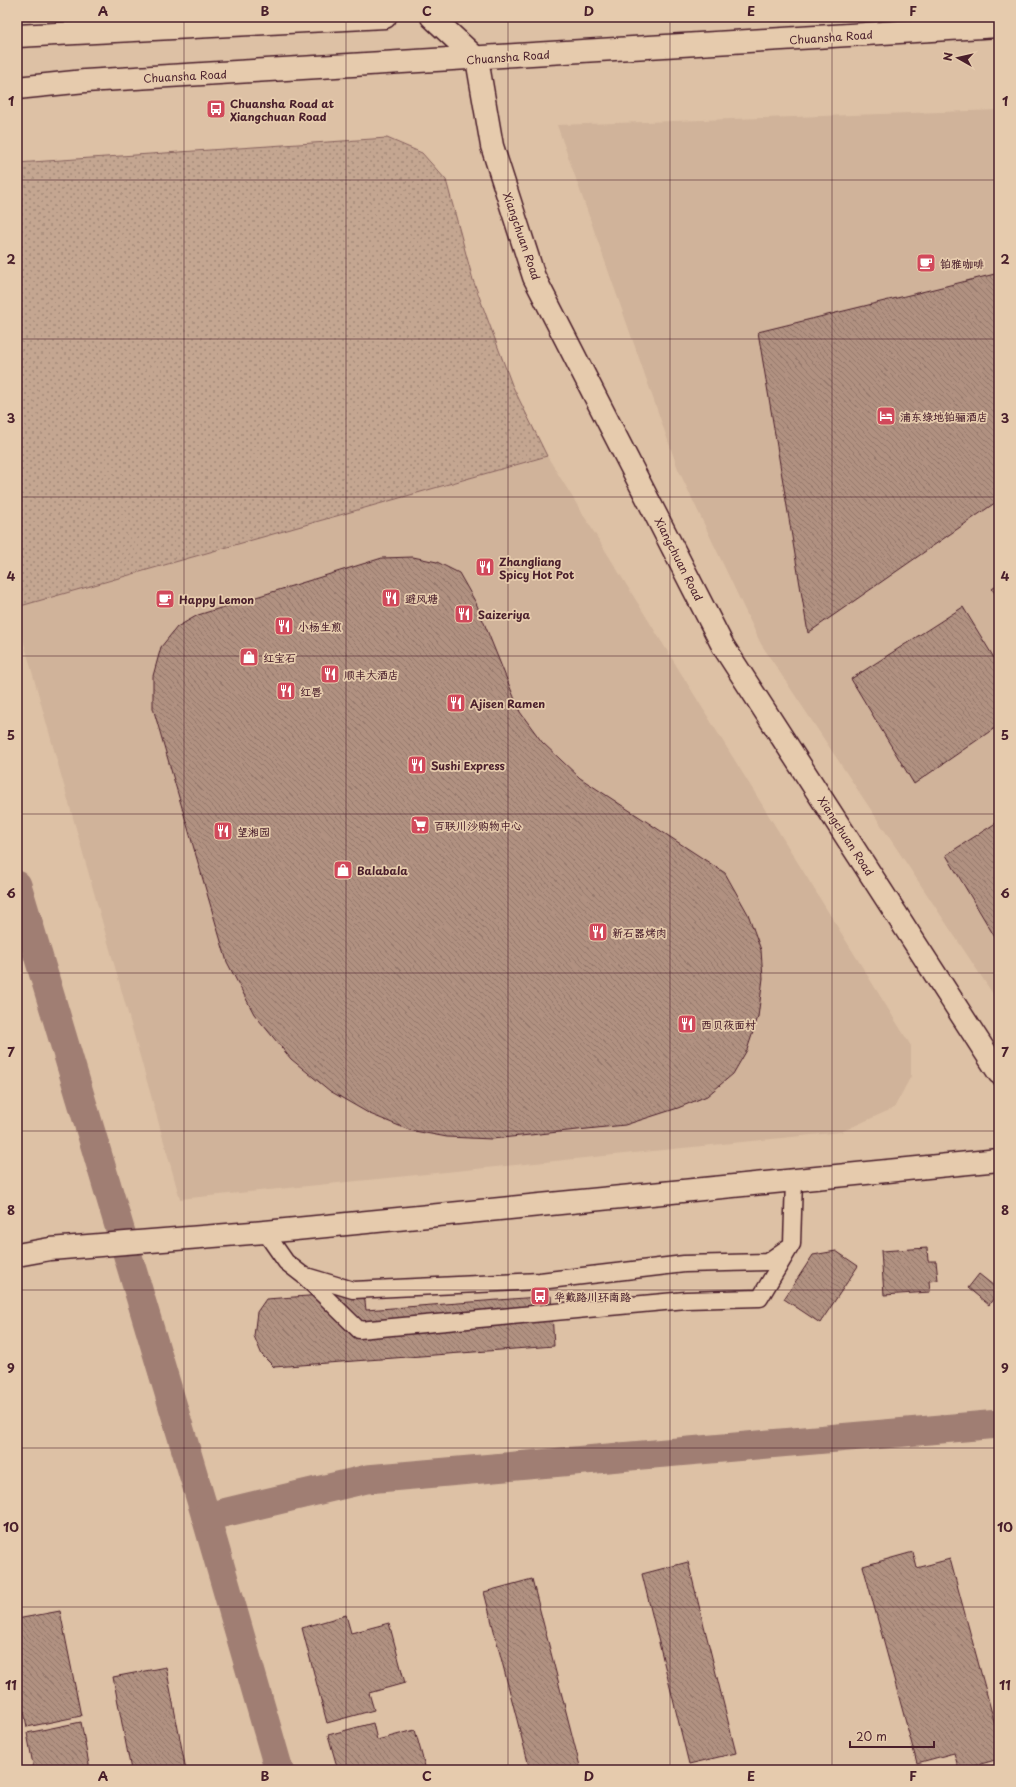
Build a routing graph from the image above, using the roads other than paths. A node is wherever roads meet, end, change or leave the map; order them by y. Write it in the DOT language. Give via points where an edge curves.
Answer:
graph roads {
  1 [pos="385,17"];
  2 [pos="432,17"];
  3 [pos="999,26"];
  4 [pos="17,36"];
  5 [pos="478,59"];
  6 [pos="17,88"];
  7 [pos="999,1073"];
  8 [pos="999,1160"];
  9 [pos="794,1180"];
  10 [pos="265,1232"];
  11 [pos="792,1244"];
  12 [pos="17,1255"];
  13 [pos="304,1276"];
  1 -- 4 [label="street"];
  2 -- 5 [label="street"];
  3 -- 5 [label="street, Chuansha Road"];
  5 -- 6 [label="street, Chuansha Road"];
  5 -- 7 [label="street, Xiangchuan Road" via="492,146 534,277 723,646"];
  8 -- 9 [label="street"];
  9 -- 10 [label="street"];
  9 -- 11 [label="lane"];
  10 -- 12 [label="street" via="50,1249"];
  10 -- 13 [label="lane" via="286,1262"];
  11 -- 13 [label="lane" via="767,1262 684,1264 540,1281 353,1290"];
  11 -- 13 [label="lane" via="760,1298 686,1300 359,1330"];
}
